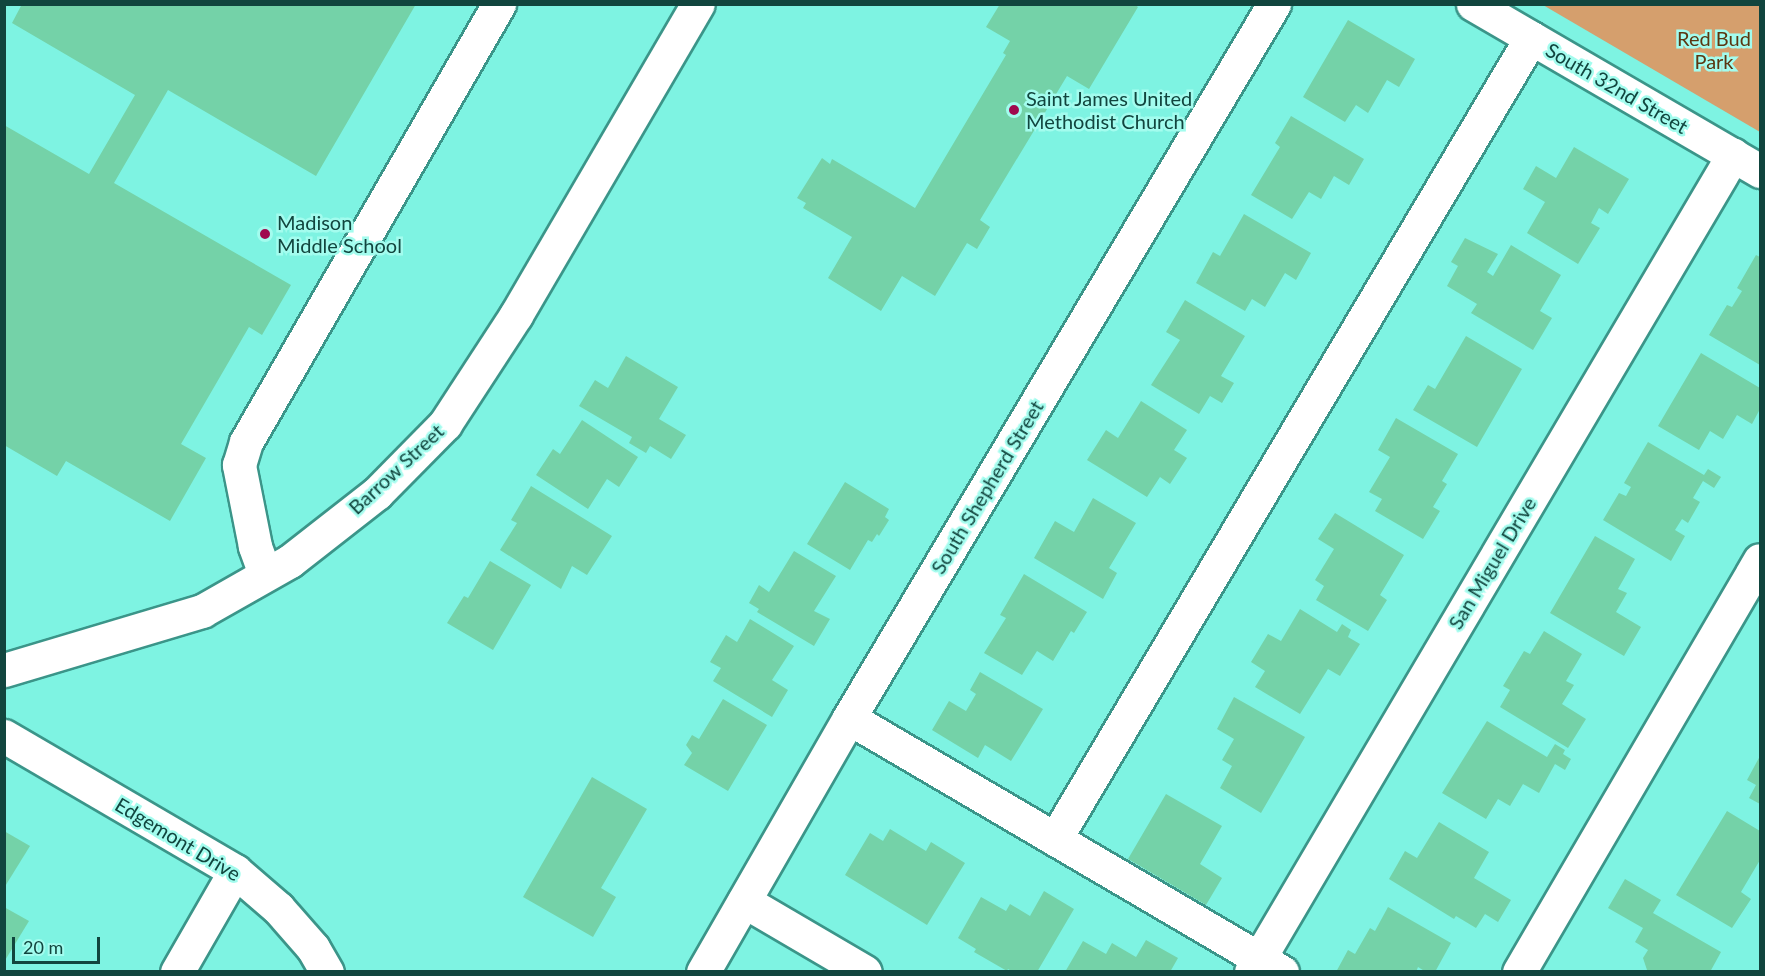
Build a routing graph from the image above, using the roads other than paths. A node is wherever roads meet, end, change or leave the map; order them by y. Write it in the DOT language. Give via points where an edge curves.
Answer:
graph roads {
  1 [pos="500,4"];
  2 [pos="698,4"];
  3 [pos="1274,4"];
  4 [pos="1473,4"];
  5 [pos="1531,38"];
  6 [pos="1747,163"];
  7 [pos="1761,560"];
  8 [pos="266,574"];
  9 [pos="4,670"];
  10 [pos="849,718"];
  11 [pos="4,736"];
  12 [pos="1055,838"];
  13 [pos="235,871"];
  14 [pos="744,901"];
  15 [pos="1264,967"];
  16 [pos="177,972"];
  17 [pos="327,972"];
  18 [pos="703,972"];
  19 [pos="865,972"];
  20 [pos="1519,972"];
  1 -- 8 [label="street" via="246,442 240,465 255,546"];
  2 -- 8 [label="street, Barrow Street" via="516,315 445,424 377,493 290,561"];
  3 -- 10 [label="street, South Shepherd Street"];
  4 -- 5 [label="street, South 32nd Street"];
  5 -- 6 [label="street, South 32nd Street"];
  5 -- 12 [label="street"];
  6 -- 15 [label="street, San Miguel Drive"];
  7 -- 20 [label="street"];
  8 -- 9 [label="street, Barrow Street" via="202,611"];
  10 -- 12 [label="street"];
  10 -- 14 [label="street, South Shepherd Street"];
  11 -- 13 [label="street, Edgemont Drive"];
  12 -- 15 [label="street"];
  13 -- 16 [label="street"];
  13 -- 17 [label="street, Edgemont Drive" via="279,908 313,948"];
  14 -- 18 [label="street, South Shepherd Street"];
  14 -- 19 [label="street"];
}
